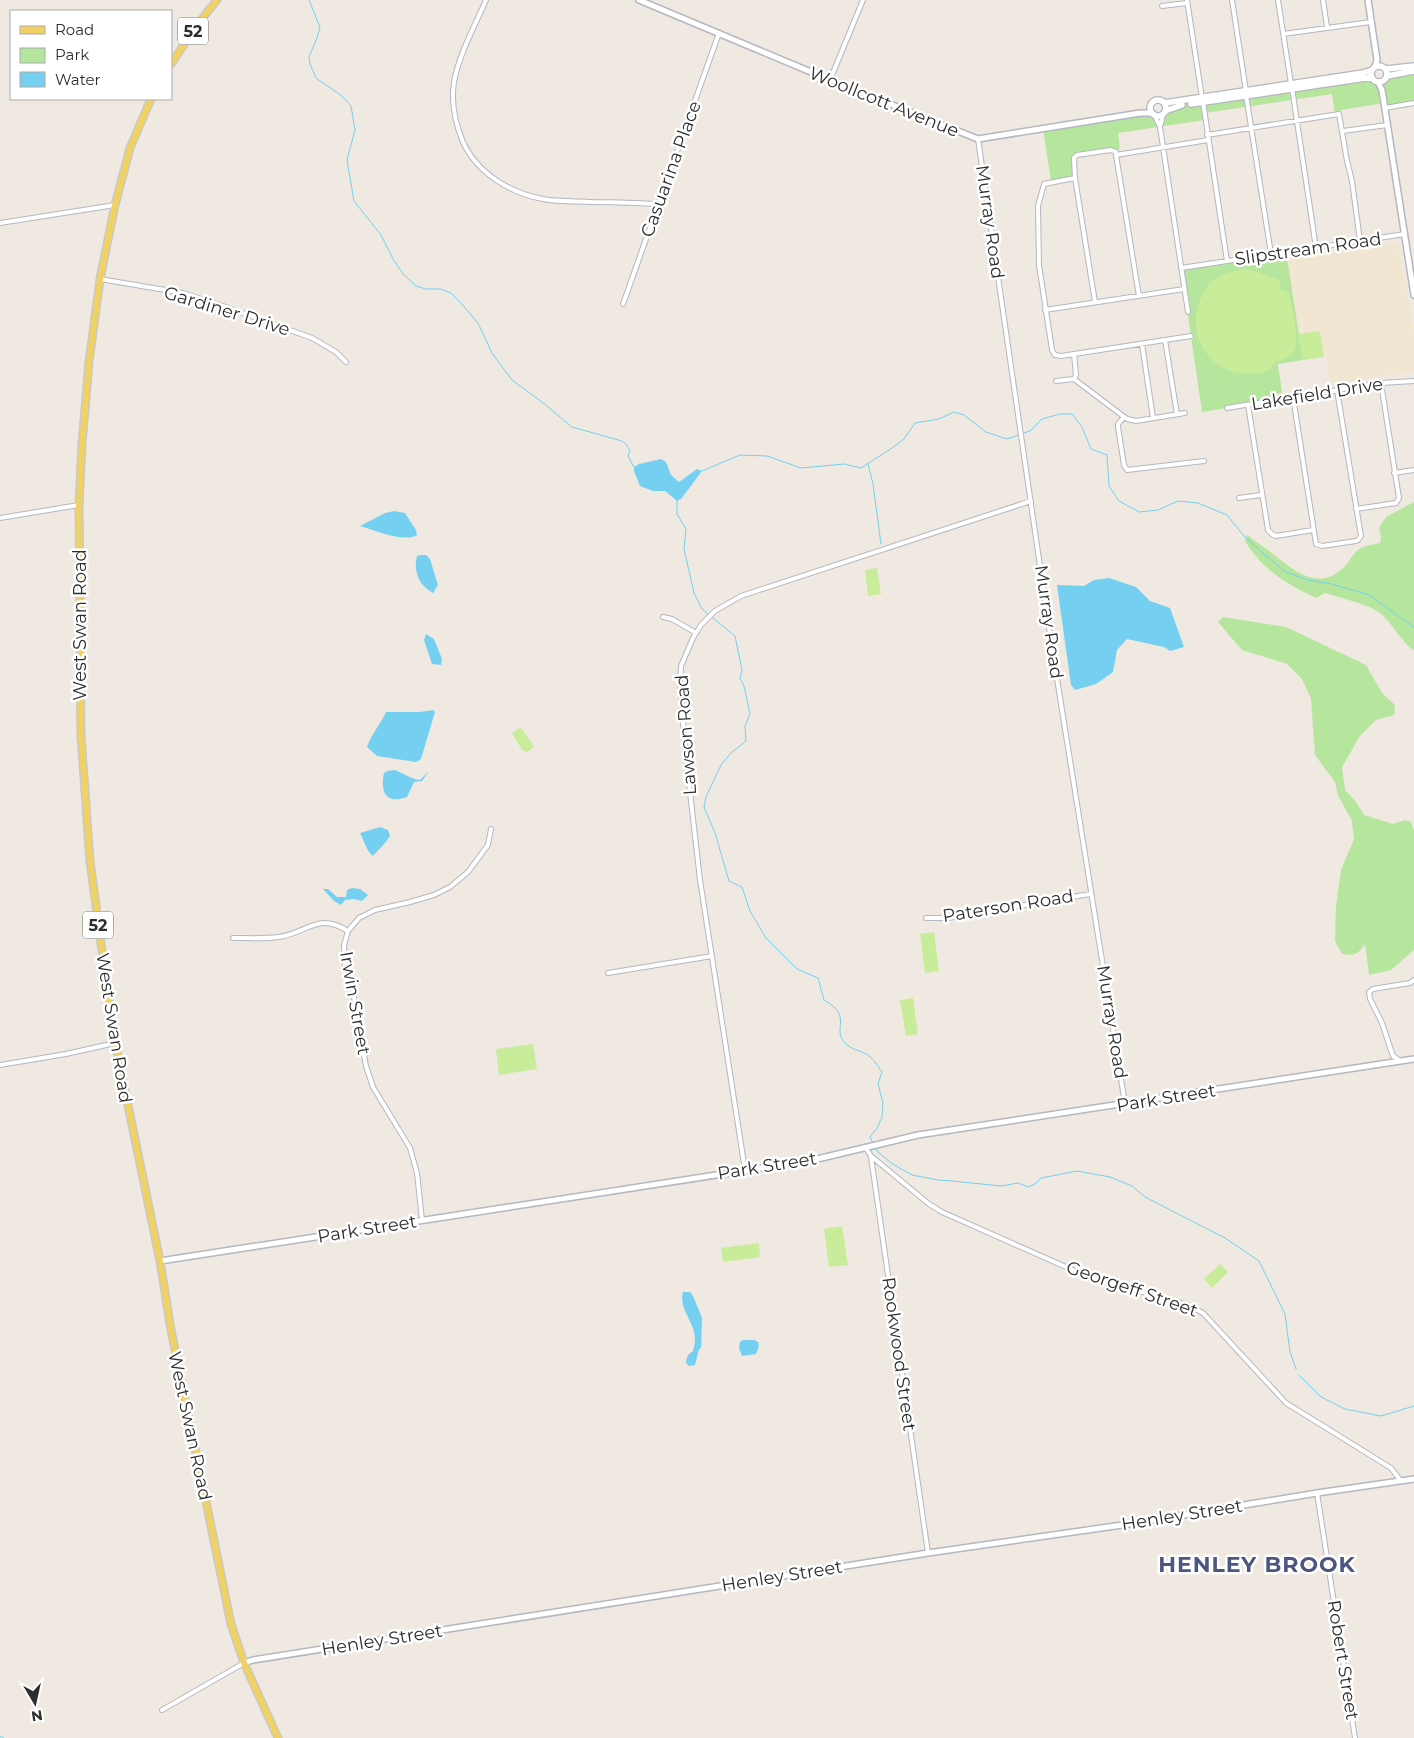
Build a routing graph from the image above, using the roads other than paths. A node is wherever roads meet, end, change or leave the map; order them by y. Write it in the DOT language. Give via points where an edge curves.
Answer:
graph roads {
  1 [pos="486,0"];
  2 [pos="640,0"];
  3 [pos="863,0"];
  4 [pos="1232,0"];
  5 [pos="1278,0"];
  6 [pos="1323,0"];
  7 [pos="1368,0"];
  8 [pos="214,1"];
  9 [pos="1187,1"];
  10 [pos="1162,6"];
  11 [pos="1371,22"];
  12 [pos="1328,27"];
  13 [pos="720,33"];
  14 [pos="1283,34"];
  15 [pos="172,63"];
  16 [pos="1414,66"];
  17 [pos="1377,68"];
  18 [pos="1414,71"];
  19 [pos="830,80"];
  20 [pos="1383,80"];
  21 [pos="1291,86"];
  22 [pos="1246,93"];
  23 [pos="152,100"];
  24 [pos="1202,100"];
  25 [pos="1164,103"];
  26 [pos="1414,103"];
  27 [pos="1150,106"];
  28 [pos="1385,108"];
  29 [pos="1164,112"];
  30 [pos="1140,113"];
  31 [pos="1153,114"];
  32 [pos="1297,120"];
  33 [pos="1387,125"];
  34 [pos="1160,127"];
  35 [pos="1252,128"];
  36 [pos="1343,131"];
  37 [pos="1207,135"];
  38 [pos="978,139"];
  39 [pos="1208,140"];
  40 [pos="1163,147"];
  41 [pos="1116,155"];
  42 [pos="1075,178"];
  43 [pos="658,204"];
  44 [pos="115,205"];
  45 [pos="0,223"];
  46 [pos="1405,234"];
  47 [pos="1360,241"];
  48 [pos="1316,248"];
  49 [pos="1271,254"];
  50 [pos="1227,261"];
  51 [pos="1181,268"];
  52 [pos="100,279"];
  53 [pos="1184,289"];
  54 [pos="1414,295"];
  55 [pos="1139,296"];
  56 [pos="1095,302"];
  57 [pos="623,304"];
  58 [pos="1045,310"];
  59 [pos="1188,312"];
  60 [pos="1191,336"];
  61 [pos="1165,340"];
  62 [pos="1142,344"];
  63 [pos="1074,354"];
  64 [pos="346,362"];
  65 [pos="1414,377"];
  66 [pos="1074,379"];
  67 [pos="1408,380"];
  68 [pos="1056,381"];
  69 [pos="1414,381"];
  70 [pos="1381,383"];
  71 [pos="1337,390"];
  72 [pos="1293,398"];
  73 [pos="1248,404"];
  74 [pos="1226,408"];
  75 [pos="1185,413"];
  76 [pos="1177,414"];
  77 [pos="1124,417"];
  78 [pos="1153,418"];
  79 [pos="1204,461"];
  80 [pos="1414,470"];
  81 [pos="1394,473"];
  82 [pos="1261,495"];
  83 [pos="1239,498"];
  84 [pos="1031,501"];
  85 [pos="80,506"];
  86 [pos="1356,509"];
  87 [pos="0,518"];
  88 [pos="1313,530"];
  89 [pos="663,617"];
  90 [pos="696,633"];
  91 [pos="492,829"];
  92 [pos="1090,894"];
  93 [pos="926,918"];
  94 [pos="348,931"];
  95 [pos="233,938"];
  96 [pos="712,956"];
  97 [pos="608,973"];
  98 [pos="1414,980"];
  99 [pos="115,1043"];
  100 [pos="1414,1059"];
  101 [pos="1399,1060"];
  102 [pos="0,1065"];
  103 [pos="1373,1066"];
  104 [pos="1125,1104"];
  105 [pos="865,1147"];
  106 [pos="870,1156"];
  107 [pos="745,1170"];
  108 [pos="422,1220"];
  109 [pos="160,1261"];
  110 [pos="1414,1479"];
  111 [pos="1400,1480"];
  112 [pos="1317,1492"];
  113 [pos="928,1553"];
  114 [pos="244,1663"];
  115 [pos="162,1710"];
  116 [pos="278,1738"];
  117 [pos="1355,1738"];
  1 -- 43 [label="street" via="454,82 453,104 458,131 468,154 496,181 544,199"];
  2 -- 13 [label="street, Woollcott Avenue"];
  3 -- 19 [label="street"];
  4 -- 22 [label="street"];
  5 -- 14 [label="street"];
  6 -- 12 [label="street"];
  7 -- 11 [label="street"];
  8 -- 15 [label="main road, 52"];
  9 -- 10 [label="street"];
  9 -- 24 [label="street"];
  11 -- 12 [label="street"];
  11 -- 17 [label="street"];
  12 -- 14 [label="street"];
  13 -- 19 [label="street, Woollcott Avenue"];
  13 -- 43 [label="street, Casuarina Place"];
  14 -- 21 [label="street"];
  16 -- 17 [label="main road, Woollcott Avenue"];
  17 -- 20 [label="main road"];
  17 -- 20 [label="main road"];
  17 -- 21 [label="main road, Woollcott Avenue"];
  18 -- 20 [label="main road"];
  19 -- 38 [label="street, Woollcott Avenue"];
  20 -- 28 [label="street"];
  21 -- 22 [label="main road, Woollcott Avenue"];
  21 -- 32 [label="street"];
  22 -- 24 [label="main road, Woollcott Avenue"];
  22 -- 35 [label="street"];
  23 -- 44 [label="main road, West Swan Road / 52" via="130,148"];
  24 -- 25 [label="main road, Woollcott Avenue"];
  24 -- 29 [label="main road, Woollcott Avenue"];
  24 -- 37 [label="street"];
  25 -- 27 [label="main road, Woollcott Avenue" via="1155,100"];
  25 -- 29 [label="main road"];
  26 -- 28 [label="street"];
  27 -- 30 [label="street, Woollcott Avenue"];
  27 -- 31 [label="main road"];
  28 -- 33 [label="street"];
  29 -- 31 [label="main road, Woollcott Avenue"];
  29 -- 34 [label="street"];
  30 -- 31 [label="street, Woollcott Avenue"];
  30 -- 38 [label="street, Woollcott Avenue"];
  31 -- 34 [label="street"];
  32 -- 35 [label="street"];
  32 -- 36 [label="street" via="1339,114"];
  32 -- 48 [label="street"];
  33 -- 36 [label="street"];
  33 -- 46 [label="street"];
  34 -- 40 [label="street"];
  35 -- 37 [label="street"];
  35 -- 49 [label="street"];
  36 -- 47 [label="street"];
  37 -- 39 [label="street"];
  38 -- 84 [label="street, Murray Road"];
  39 -- 40 [label="street"];
  39 -- 50 [label="street"];
  40 -- 41 [label="street"];
  40 -- 51 [label="street"];
  41 -- 42 [label="street" via="1111,150 1077,155 1074,158"];
  41 -- 55 [label="street"];
  42 -- 56 [label="street"];
  42 -- 58 [label="street" via="1044,184 1038,206 1039,265"];
  43 -- 57 [label="street, Casuarina Place"];
  44 -- 45 [label="street"];
  44 -- 52 [label="main road, West Swan Road / 52"];
  46 -- 47 [label="street, Slipstream Road"];
  46 -- 54 [label="street"];
  47 -- 48 [label="street, Slipstream Road"];
  48 -- 49 [label="street, Slipstream Road"];
  49 -- 50 [label="street, Slipstream Road"];
  50 -- 51 [label="street, Slipstream Road"];
  51 -- 53 [label="street"];
  52 -- 64 [label="street, Gardiner Drive" via="184,293 312,338"];
  52 -- 85 [label="main road, West Swan Road / 52" via="89,371"];
  53 -- 55 [label="street"];
  53 -- 59 [label="street"];
  55 -- 56 [label="street"];
  56 -- 58 [label="street"];
  58 -- 63 [label="street" via="1055,355"];
  60 -- 61 [label="street"];
  61 -- 62 [label="street"];
  61 -- 76 [label="street"];
  62 -- 63 [label="street"];
  62 -- 78 [label="street"];
  63 -- 66 [label="street"];
  65 -- 67 [label="street, Lakefield Drive"];
  66 -- 68 [label="street"];
  66 -- 77 [label="street"];
  67 -- 69 [label="street, Lakefield Drive"];
  67 -- 70 [label="street, Lakefield Drive"];
  70 -- 71 [label="street, Lakefield Drive"];
  70 -- 81 [label="street"];
  71 -- 72 [label="street, Lakefield Drive"];
  71 -- 86 [label="street"];
  72 -- 73 [label="street, Lakefield Drive"];
  72 -- 88 [label="street"];
  73 -- 74 [label="street, Lakefield Drive"];
  73 -- 82 [label="street"];
  75 -- 76 [label="street"];
  76 -- 78 [label="street"];
  77 -- 78 [label="street" via="1136,421"];
  77 -- 79 [label="street" via="1118,427 1124,465 1128,470"];
  80 -- 81 [label="street"];
  81 -- 86 [label="street" via="1398,501"];
  82 -- 83 [label="street"];
  82 -- 88 [label="street" via="1268,530 1273,535"];
  84 -- 90 [label="street, Lawson Road" via="742,596 715,611"];
  84 -- 92 [label="street, Murray Road"];
  85 -- 87 [label="street"];
  85 -- 99 [label="main road, West Swan Road / 52" via="81,736 90,861"];
  86 -- 88 [label="street" via="1361,536 1358,540 1319,546 1314,540"];
  89 -- 90 [label="street"];
  90 -- 96 [label="street, Lawson Road" via="681,666 680,682 694,831"];
  91 -- 94 [label="street, Irwin Street" via="488,845 468,872 450,887 434,895 374,910 359,918"];
  92 -- 93 [label="street, Paterson Road" via="948,918"];
  92 -- 104 [label="street, Murray Road"];
  94 -- 95 [label="street" via="338,924 326,922 278,937"];
  94 -- 108 [label="street, Irwin Street" via="344,945 346,965 366,1066 373,1087 410,1148 417,1173"];
  96 -- 97 [label="street"];
  96 -- 107 [label="street, Lawson Road"];
  98 -- 101 [label="street" via="1370,992 1393,1056"];
  99 -- 102 [label="street"];
  99 -- 109 [label="main road, West Swan Road / 52"];
  100 -- 101 [label="street, Park Street"];
  100 -- 103 [label="street, Park Street"];
  101 -- 103 [label="street, Park Street"];
  103 -- 104 [label="street, Park Street"];
  104 -- 105 [label="street, Park Street" via="918,1135"];
  105 -- 106 [label="street, Georgeff Street"];
  105 -- 107 [label="street, Park Street" via="814,1160"];
  106 -- 111 [label="street, Georgeff Street" via="942,1212 1084,1275 1187,1305 1203,1313 1286,1403 1391,1468"];
  106 -- 113 [label="street, Rookwood Street"];
  107 -- 108 [label="street, Park Street"];
  108 -- 109 [label="street, Park Street"];
  109 -- 114 [label="main road, West Swan Road / 52" via="170,1330 231,1624"];
  110 -- 111 [label="street, Henley Street"];
  111 -- 112 [label="street, Henley Street"];
  112 -- 113 [label="street, Henley Street"];
  112 -- 117 [label="street, Robert Street"];
  113 -- 114 [label="street, Henley Street"];
  114 -- 115 [label="street, Henley Street"];
  114 -- 116 [label="main road, West Swan Road / 52"];
}
